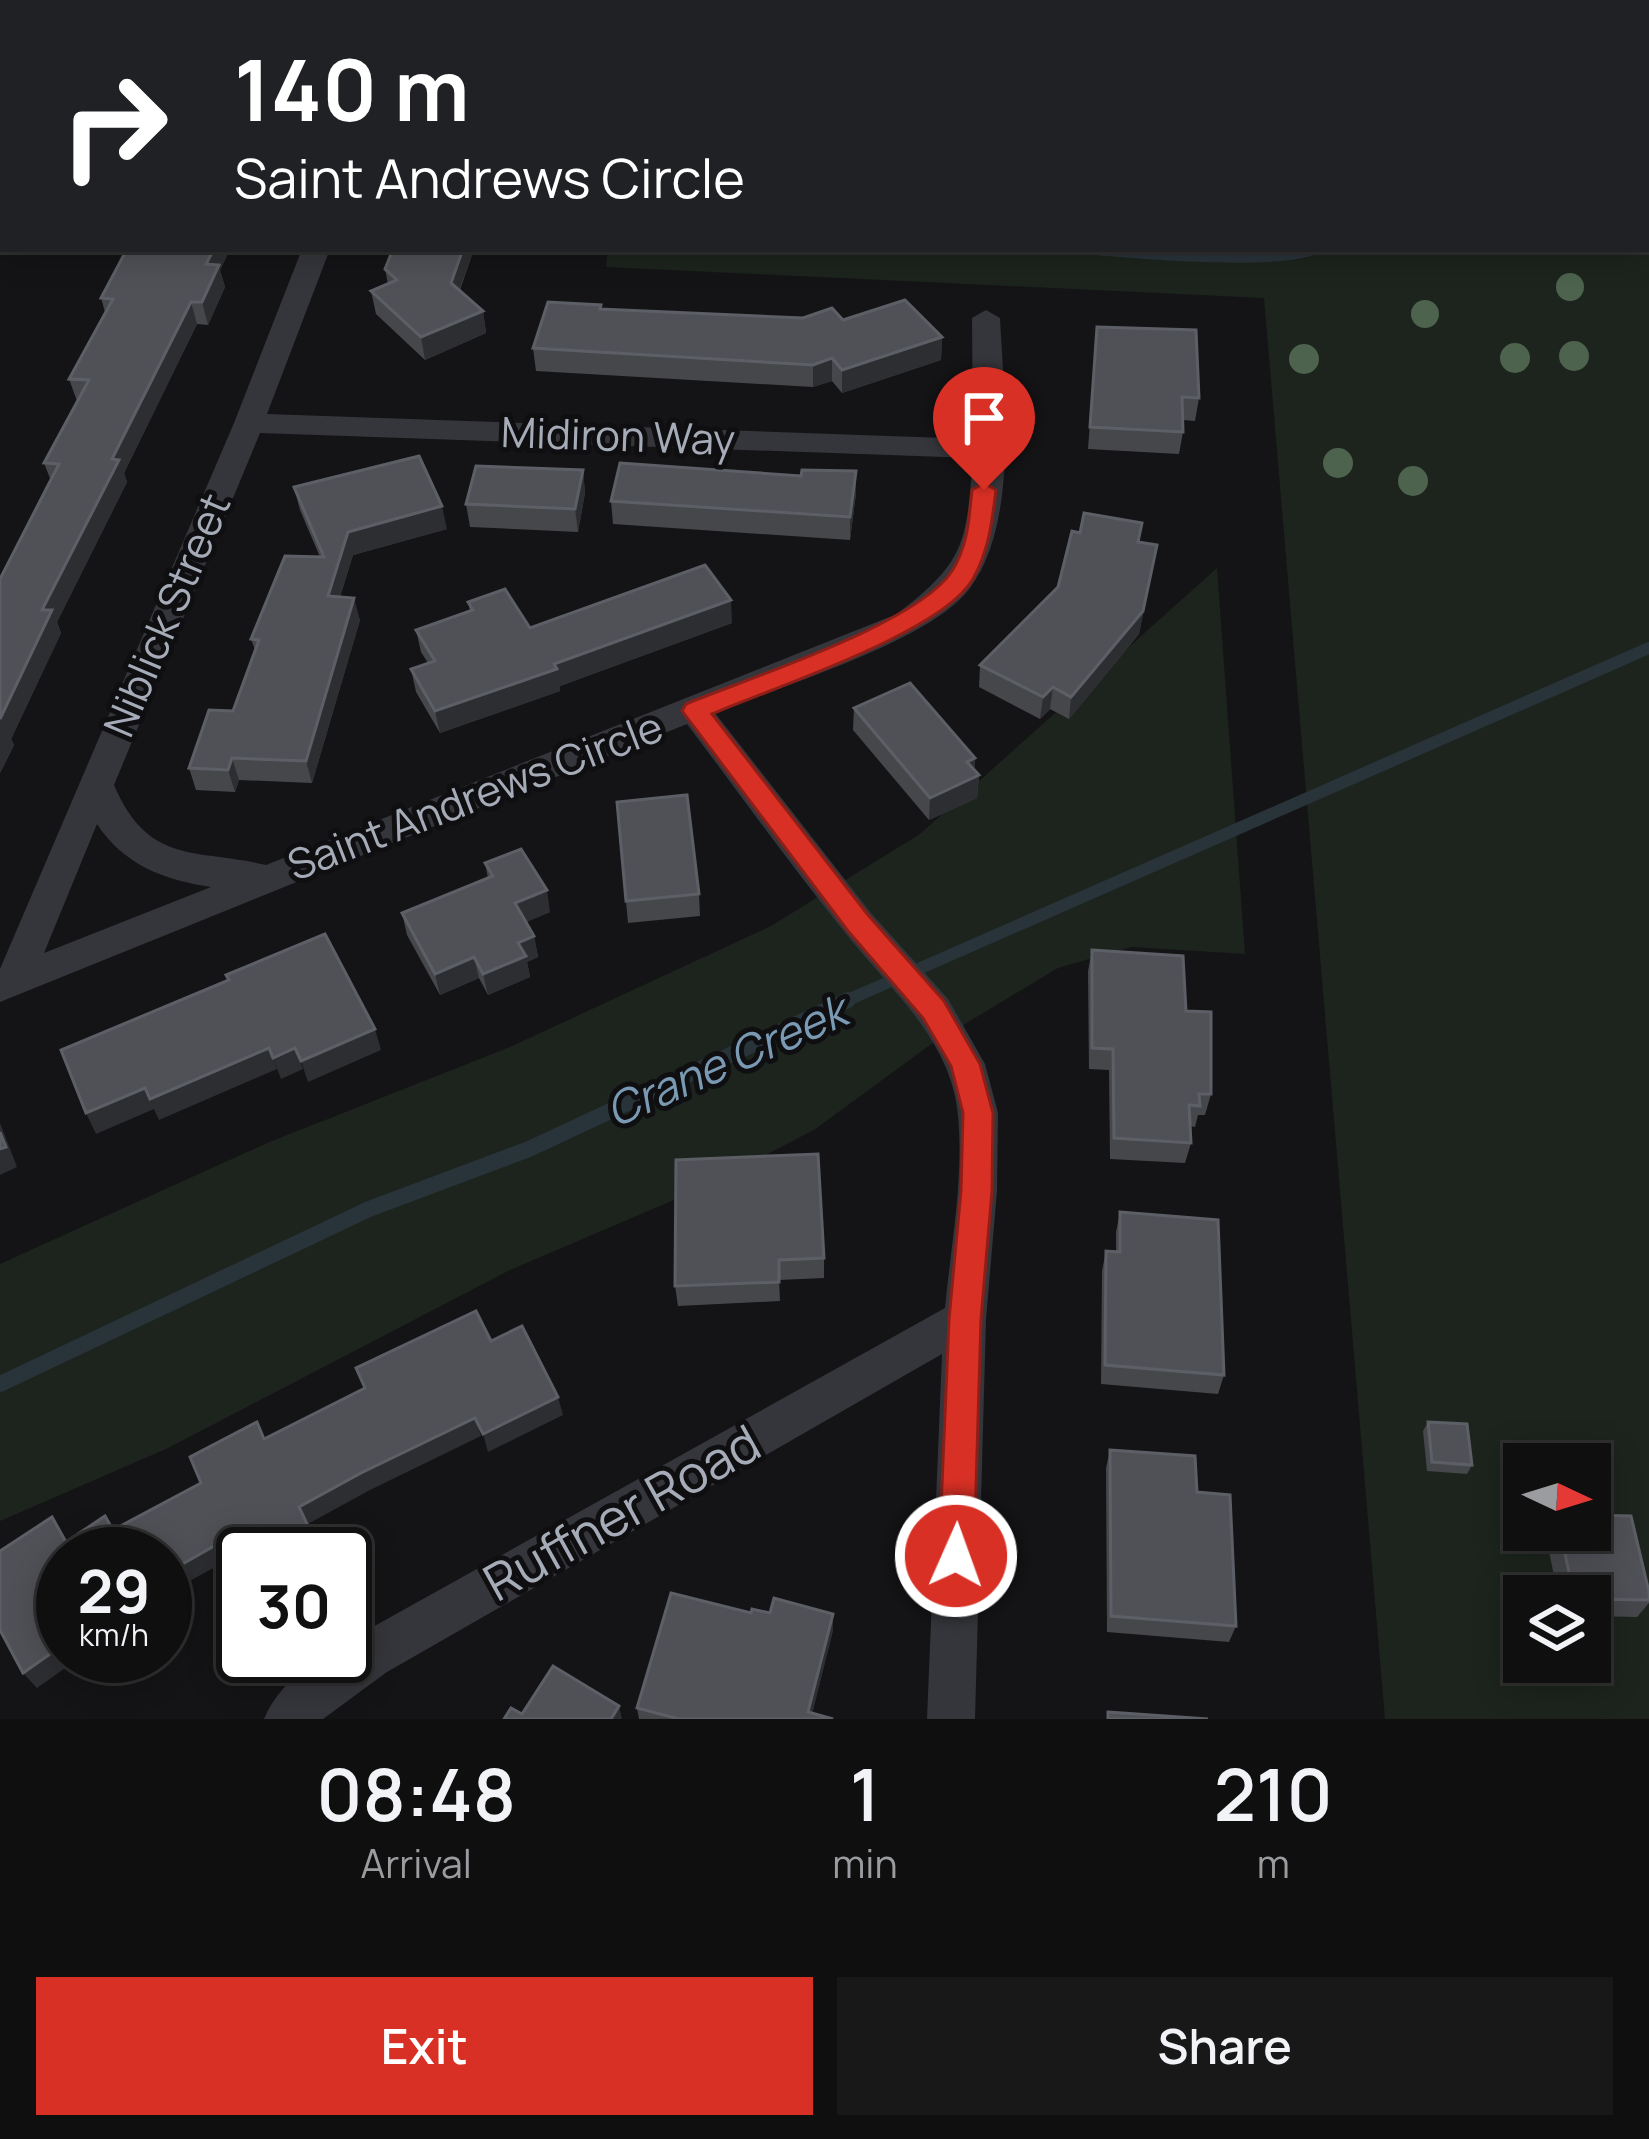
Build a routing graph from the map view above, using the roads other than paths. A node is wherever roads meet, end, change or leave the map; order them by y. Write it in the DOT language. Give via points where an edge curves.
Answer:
graph roads {
  1 [pos="315,252"];
  2 [pos="986,318"];
  3 [pos="249,424"];
  4 [pos="988,449"];
  5 [pos="695,711"];
  6 [pos="95,784"];
  7 [pos="265,878"];
  8 [pos="7,983"];
  9 [pos="965,1319"];
  10 [pos="288,1719"];
  11 [pos="951,1719"];
  1 -- 3 [label="street, Niblick Street"];
  2 -- 4 [label="street, Saint Andrews Circle"];
  3 -- 4 [label="street, Midiron Way"];
  3 -- 6 [label="street, Niblick Street"];
  4 -- 5 [label="street, Saint Andrews Circle" via="979,538 960,579 908,622"];
  5 -- 7 [label="street, Saint Andrews Circle"];
  5 -- 9 [label="street" via="934,1010 965,1064 978,1113"];
  6 -- 7 [label="street" via="123,839 182,870"];
  6 -- 8 [label="street, Niblick Street"];
  7 -- 8 [label="street, Saint Andrews Circle"];
  9 -- 10 [label="street, Ruffner Road" via="370,1654"];
  9 -- 11 [label="street"];
}
